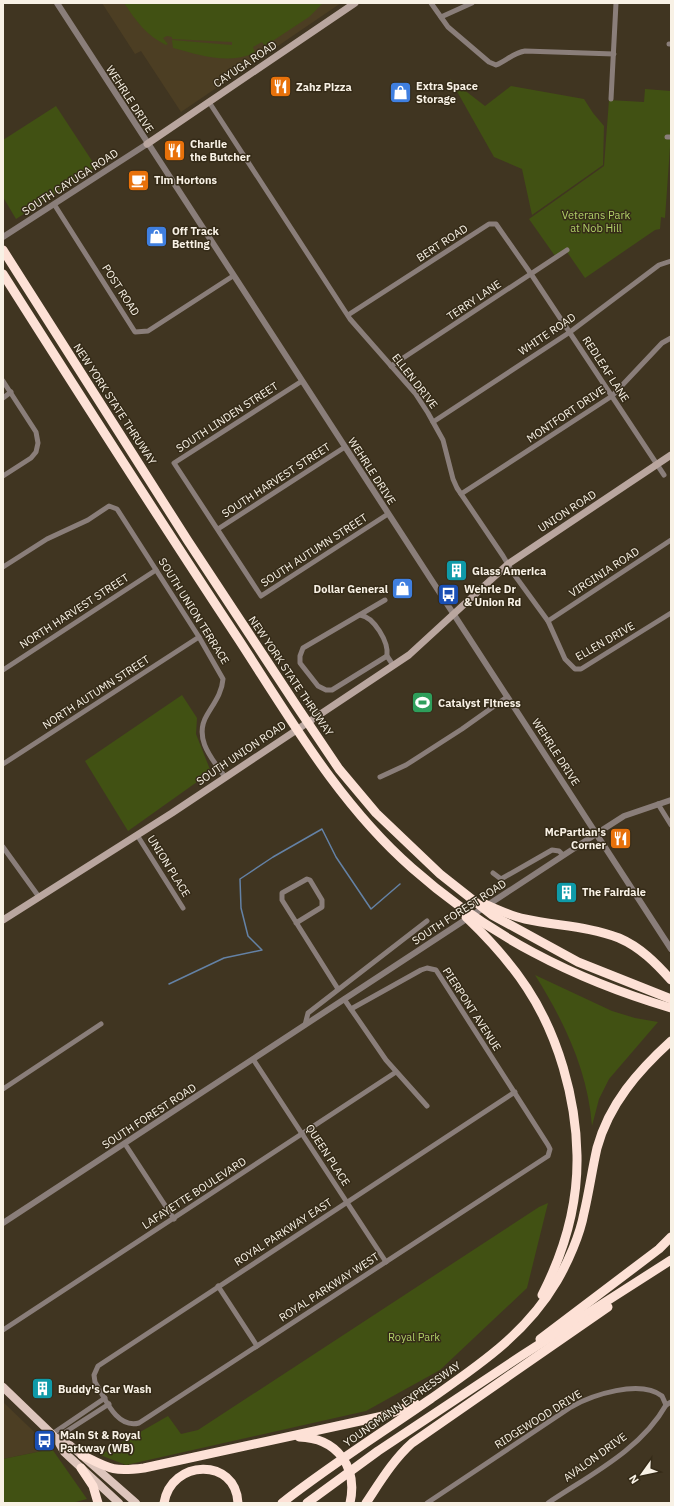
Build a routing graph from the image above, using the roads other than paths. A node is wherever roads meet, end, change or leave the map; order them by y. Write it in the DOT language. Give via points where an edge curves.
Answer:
graph roads {
  1 [pos="57,3"];
  2 [pos="355,3"];
  3 [pos="431,3"];
  4 [pos="472,3"];
  5 [pos="616,3"];
  6 [pos="441,16"];
  7 [pos="614,54"];
  8 [pos="611,99"];
  9 [pos="209,102"];
  10 [pos="147,144"];
  11 [pos="54,204"];
  12 [pos="3,237"];
  13 [pos="567,250"];
  14 [pos="4,251"];
  15 [pos="671,261"];
  16 [pos="3,274"];
  17 [pos="531,274"];
  18 [pos="233,276"];
  19 [pos="348,315"];
  20 [pos="570,332"];
  21 [pos="671,338"];
  22 [pos="391,366"];
  23 [pos="3,381"];
  24 [pos="302,381"];
  25 [pos="11,392"];
  26 [pos="612,396"];
  27 [pos="3,398"];
  28 [pos="433,422"];
  29 [pos="345,447"];
  30 [pos="671,455"];
  31 [pos="657,464"];
  32 [pos="664,475"];
  33 [pos="3,476"];
  34 [pos="461,494"];
  35 [pos="388,514"];
  36 [pos="218,529"];
  37 [pos="671,540"];
  38 [pos="508,564"];
  39 [pos="3,567"];
  40 [pos="156,570"];
  41 [pos="479,589"];
  42 [pos="385,600"];
  43 [pos="671,613"];
  44 [pos="454,614"];
  45 [pos="360,615"];
  46 [pos="548,621"];
  47 [pos="199,637"];
  48 [pos="387,656"];
  49 [pos="393,665"];
  50 [pos="3,670"];
  51 [pos="507,697"];
  52 [pos="3,764"];
  53 [pos="225,777"];
  54 [pos="380,777"];
  55 [pos="671,800"];
  56 [pos="658,804"];
  57 [pos="671,825"];
  58 [pos="596,834"];
  59 [pos="137,835"];
  60 [pos="3,847"];
  61 [pos="564,855"];
  62 [pos="493,873"];
  63 [pos="440,892"];
  64 [pos="465,893"];
  65 [pos="39,897"];
  66 [pos="184,908"];
  67 [pos="3,920"];
  68 [pos="426,921"];
  69 [pos="296,923"];
  70 [pos="670,946"];
  71 [pos="671,980"];
  72 [pos="338,990"];
  73 [pos="671,998"];
  74 [pos="344,999"];
  75 [pos="671,1008"];
  76 [pos="351,1009"];
  77 [pos="102,1024"];
  78 [pos="305,1025"];
  79 [pos="671,1041"];
  80 [pos="253,1059"];
  81 [pos="396,1072"];
  82 [pos="3,1089"];
  83 [pos="515,1092"];
  84 [pos="427,1106"];
  85 [pos="302,1134"];
  86 [pos="545,1140"];
  87 [pos="125,1144"];
  88 [pos="346,1202"];
  89 [pos="174,1219"];
  90 [pos="3,1223"];
  91 [pos="671,1237"];
  92 [pos="671,1260"];
  93 [pos="386,1262"];
  94 [pos="647,1275"];
  95 [pos="218,1286"];
  96 [pos="530,1317"];
  97 [pos="3,1330"];
  98 [pos="257,1346"];
  99 [pos="521,1356"];
  100 [pos="3,1387"];
  101 [pos="105,1398"];
  102 [pos="432,1398"];
  103 [pos="671,1402"];
  104 [pos="109,1404"];
  105 [pos="666,1405"];
  106 [pos="54,1436"];
  107 [pos="281,1438"];
  108 [pos="82,1455"];
  109 [pos="81,1468"];
  110 [pos="98,1503"];
  111 [pos="119,1503"];
  112 [pos="136,1503"];
  113 [pos="164,1503"];
  114 [pos="238,1503"];
  115 [pos="282,1503"];
  116 [pos="307,1503"];
  117 [pos="350,1503"];
  118 [pos="366,1503"];
  119 [pos="426,1503"];
  120 [pos="548,1503"];
  1 -- 10 [label="street, WEHRLE DRIVE"];
  2 -- 9 [label="main road, CAYUGA ROAD"];
  3 -- 6 [label="street"];
  4 -- 6 [label="street"];
  5 -- 7 [label="street"];
  6 -- 7 [label="street" via="448,27 496,65 513,54 525,51"];
  7 -- 8 [label="street"];
  9 -- 10 [label="main road, CAYUGA ROAD"];
  9 -- 19 [label="street, ELLEN DRIVE"];
  10 -- 11 [label="street, SOUTH CAYUGA ROAD"];
  10 -- 18 [label="street, WEHRLE DRIVE"];
  11 -- 12 [label="street, SOUTH CAYUGA ROAD"];
  11 -- 18 [label="street, POST ROAD" via="135,332 148,330"];
  13 -- 17 [label="street, TERRY LANE"];
  14 -- 64 [label="highway, NEW YORK STATE THRUWAY" via="188,541 339,769 376,813 409,846"];
  15 -- 20 [label="street, WHITE ROAD" via="659,265"];
  16 -- 63 [label="highway, NEW YORK STATE THRUWAY" via="325,771 382,838 410,867"];
  17 -- 19 [label="street, BERT ROAD" via="499,226 489,224"];
  17 -- 20 [label="street, REDLEAF LANE"];
  17 -- 22 [label="street, TERRY LANE"];
  18 -- 24 [label="street, WEHRLE DRIVE"];
  19 -- 22 [label="street, ELLEN DRIVE"];
  20 -- 26 [label="street, REDLEAF LANE"];
  20 -- 28 [label="street, WHITE ROAD"];
  21 -- 26 [label="street, MONTFORT DRIVE" via="662,343"];
  22 -- 28 [label="street, ELLEN DRIVE" via="414,393"];
  23 -- 25 [label="street"];
  24 -- 29 [label="street, WEHRLE DRIVE"];
  24 -- 36 [label="street, SOUTH LINDEN STREET" via="174,462"];
  25 -- 27 [label="street"];
  25 -- 33 [label="street" via="36,432 38,443 31,458"];
  26 -- 31 [label="street, REDLEAF LANE"];
  26 -- 34 [label="street, MONTFORT DRIVE"];
  28 -- 34 [label="street, ELLEN DRIVE" via="443,440 452,479"];
  29 -- 35 [label="street, WEHRLE DRIVE"];
  29 -- 36 [label="street, SOUTH HARVEST STREET"];
  30 -- 31 [label="main road, UNION ROAD"];
  31 -- 32 [label="street, REDLEAF LANE"];
  31 -- 38 [label="main road, UNION ROAD"];
  34 -- 38 [label="street, ELLEN DRIVE"];
  35 -- 36 [label="street, SOUTH AUTUMN STREET" via="261,596"];
  35 -- 44 [label="street, WEHRLE DRIVE"];
  37 -- 46 [label="street, VIRGINIA ROAD"];
  38 -- 41 [label="main road, UNION ROAD"];
  38 -- 46 [label="street, ELLEN DRIVE"];
  39 -- 40 [label="street, SOUTH UNION TERRACE" via="47,539 88,520 109,506 117,509"];
  40 -- 47 [label="street, SOUTH UNION TERRACE"];
  40 -- 50 [label="street, NORTH HARVEST STREET"];
  41 -- 44 [label="main road, SOUTH UNION ROAD"];
  42 -- 45 [label="street"];
  43 -- 46 [label="street, ELLEN DRIVE" via="586,666 575,669 566,659"];
  44 -- 49 [label="main road, SOUTH UNION ROAD" via="419,646"];
  44 -- 51 [label="street, WEHRLE DRIVE"];
  45 -- 48 [label="street" via="367,616 375,624 388,650"];
  45 -- 48 [label="street" via="303,648 300,663 318,686 332,690"];
  47 -- 52 [label="street, NORTH AUTUMN STREET"];
  47 -- 53 [label="street, SOUTH UNION TERRACE" via="223,679 219,695 203,725 201,736 206,749"];
  48 -- 49 [label="street"];
  49 -- 53 [label="main road, SOUTH UNION ROAD"];
  51 -- 54 [label="street" via="403,767"];
  51 -- 58 [label="street, WEHRLE DRIVE"];
  53 -- 59 [label="main road, SOUTH UNION ROAD"];
  55 -- 56 [label="street, SOUTH FOREST ROAD"];
  56 -- 57 [label="street"];
  56 -- 58 [label="street, SOUTH FOREST ROAD" via="624,816"];
  58 -- 61 [label="street, SOUTH FOREST ROAD"];
  58 -- 70 [label="street, WEHRLE DRIVE"];
  59 -- 65 [label="main road, SOUTH UNION ROAD"];
  59 -- 66 [label="street, UNION PLACE"];
  60 -- 65 [label="street"];
  61 -- 62 [label="street" via="552,850 501,879"];
  61 -- 74 [label="street, SOUTH FOREST ROAD"];
  63 -- 75 [label="highway, NEW YORK STATE THRUWAY" via="490,929 526,950 623,994"];
  63 -- 96 [label="highway" via="501,953 528,989 553,1040 569,1094 577,1155 569,1225 560,1255"];
  64 -- 71 [label="highway" via="498,911 516,917 586,928 619,938 638,949"];
  64 -- 73 [label="highway, NEW YORK STATE THRUWAY" via="492,915 561,953 607,975"];
  65 -- 67 [label="main road, SOUTH UNION ROAD"];
  68 -- 72 [label="street, SOUTH FOREST ROAD"];
  69 -- 69 [label="street" via="281,897 282,893 307,879 322,900 322,907"];
  69 -- 72 [label="street"];
  72 -- 78 [label="street, SOUTH FOREST ROAD" via="308,1013"];
  74 -- 76 [label="street"];
  74 -- 78 [label="street, SOUTH FOREST ROAD"];
  76 -- 81 [label="street"];
  76 -- 83 [label="street, PIERPONT AVENUE" via="421,970 432,968"];
  77 -- 82 [label="street"];
  78 -- 80 [label="street, SOUTH FOREST ROAD"];
  79 -- 96 [label="highway" via="649,1060 614,1107 598,1148 584,1215 568,1261 557,1281"];
  80 -- 85 [label="street, QUEEN PLACE"];
  80 -- 87 [label="street, SOUTH FOREST ROAD"];
  81 -- 84 [label="street"];
  81 -- 85 [label="street, LAFAYETTE BOULEVARD"];
  83 -- 86 [label="street, PIERPONT AVENUE"];
  83 -- 88 [label="street, ROYAL PARKWAY EAST"];
  85 -- 88 [label="street, QUEEN PLACE"];
  85 -- 89 [label="street, LAFAYETTE BOULEVARD"];
  86 -- 93 [label="street, ROYAL PARKWAY WEST" via="550,1149 548,1156"];
  87 -- 89 [label="street"];
  87 -- 90 [label="street, SOUTH FOREST ROAD"];
  88 -- 93 [label="street, QUEEN PLACE"];
  88 -- 95 [label="street, ROYAL PARKWAY EAST"];
  89 -- 97 [label="street, LAFAYETTE BOULEVARD"];
  91 -- 99 [label="highway" via="634,1269 555,1326"];
  92 -- 94 [label="highway"];
  93 -- 98 [label="street, ROYAL PARKWAY WEST"];
  94 -- 99 [label="highway"];
  94 -- 118 [label="highway" via="578,1329 412,1443 389,1468"];
  95 -- 98 [label="street"];
  95 -- 101 [label="street, ROYAL PARKWAY EAST" via="96,1368 94,1378"];
  96 -- 102 [label="highway, YOUNGMANN EXPRESSWAY" via="521,1330 490,1357"];
  98 -- 104 [label="street, ROYAL PARKWAY WEST" via="139,1423 130,1424 122,1421"];
  99 -- 116 [label="highway" via="378,1451"];
  100 -- 106 [label="main road"];
  101 -- 104 [label="street, ROYAL PARKWAY EAST"];
  101 -- 106 [label="street"];
  102 -- 107 [label="highway" via="383,1416"];
  102 -- 115 [label="highway, YOUNGMANN EXPRESSWAY"];
  103 -- 105 [label="street"];
  104 -- 106 [label="street"];
  105 -- 119 [label="street, RIDGEWOOD DRIVE" via="662,1396 647,1390 613,1392 592,1397 571,1407"];
  105 -- 120 [label="street, AVALON DRIVE" via="652,1425 629,1446"];
  106 -- 108 [label="main road"];
  106 -- 109 [label="main road" via="64,1452"];
  107 -- 108 [label="highway" via="121,1471"];
  107 -- 117 [label="highway" via="309,1438 321,1441 339,1453 347,1465 352,1488"];
  108 -- 112 [label="main road"];
  109 -- 110 [label="highway" via="93,1486"];
  109 -- 111 [label="main road"];
  113 -- 114 [label="highway" via="165,1496 177,1478 186,1472 208,1469 226,1478 234,1488"];
}
